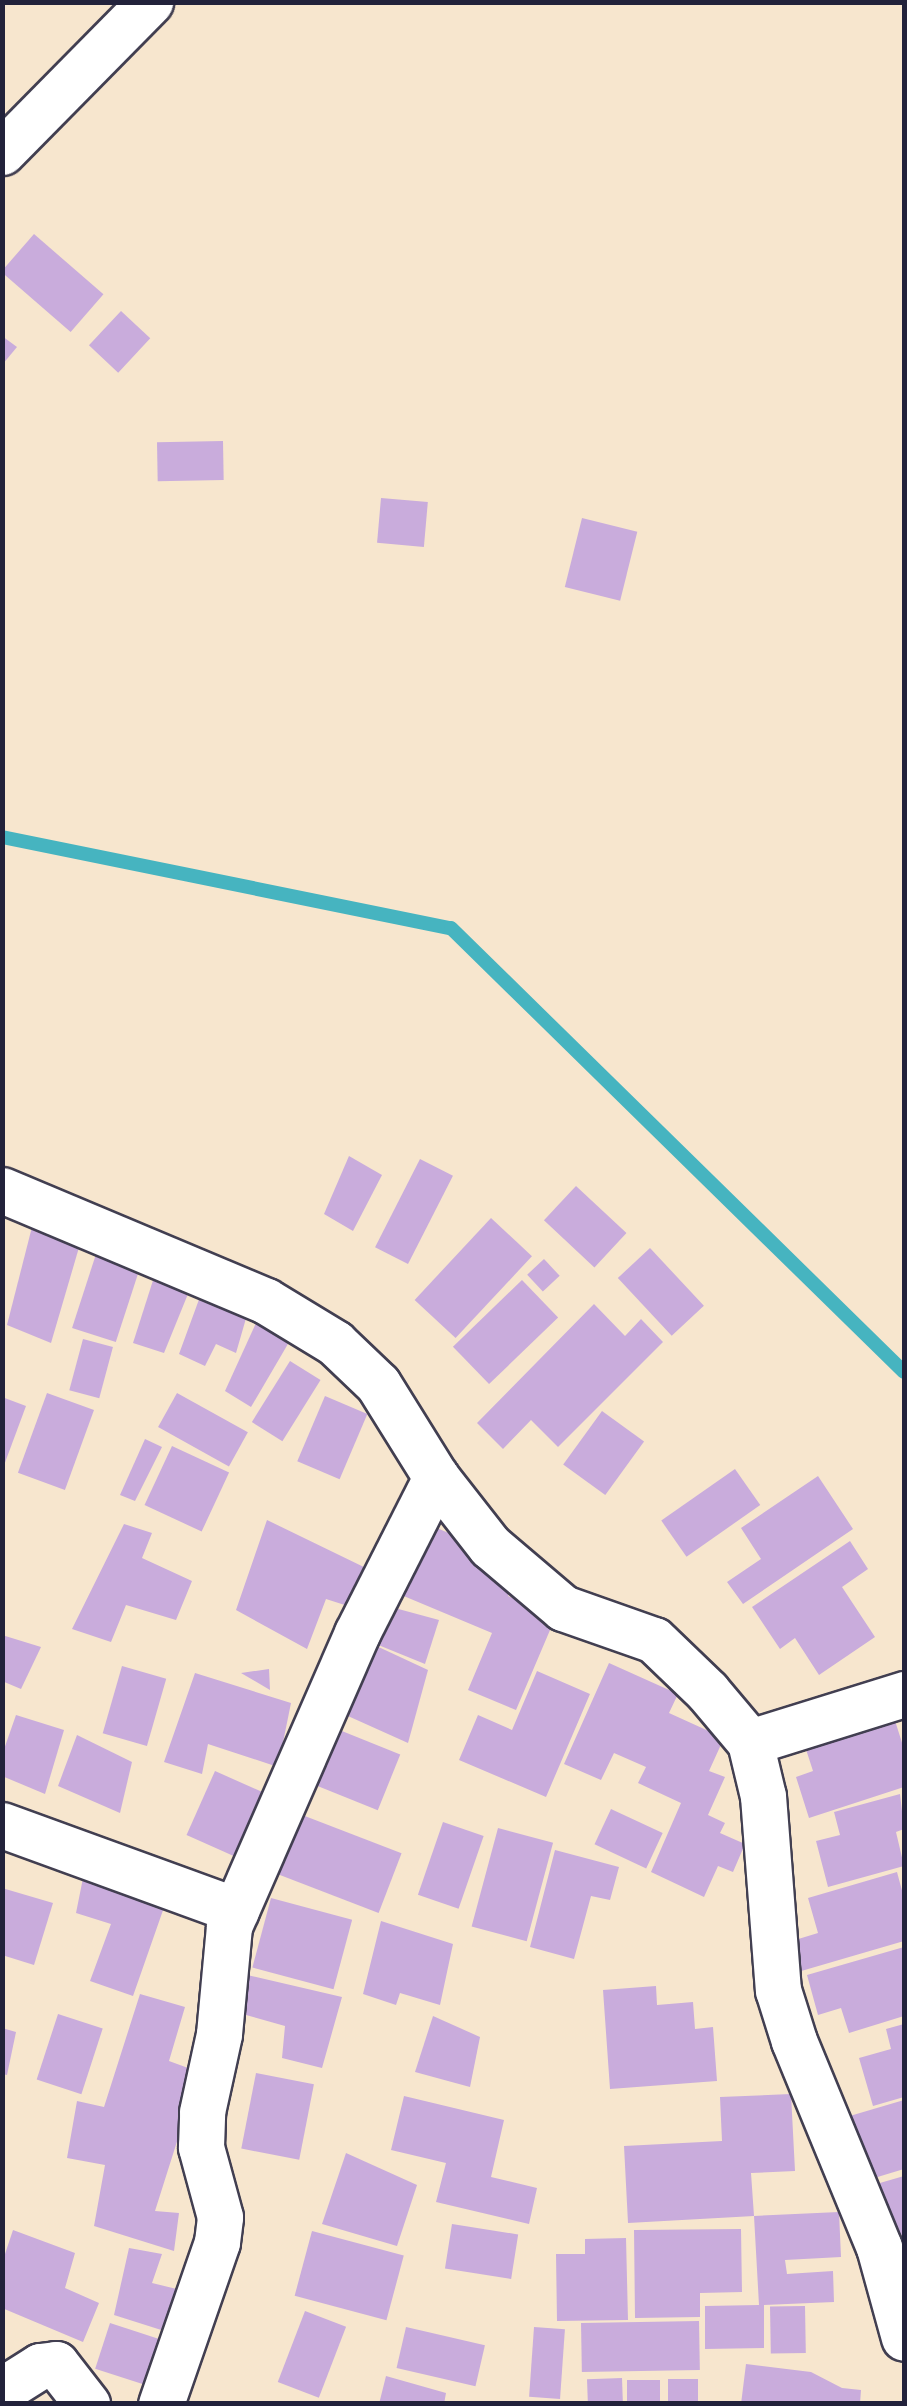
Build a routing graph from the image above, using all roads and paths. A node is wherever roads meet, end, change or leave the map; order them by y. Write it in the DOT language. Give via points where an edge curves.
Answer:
graph roads {
  1 [pos="150,2"];
  2 [pos="2,152"];
  3 [pos="2,1190"];
  4 [pos="436,1477"];
  5 [pos="904,1694"];
  6 [pos="750,1742"];
  7 [pos="2,1825"];
  8 [pos="236,1910"];
  9 [pos="904,2338"];
  10 [pos="2,2390"];
  11 [pos="88,2404"];
  12 [pos="161,2404"];
  1 -- 2 [label="street"];
  3 -- 4 [label="street" via="266,1302 334,1343 378,1384"];
  4 -- 6 [label="street" via="528,1582 564,1608 654,1640"];
  4 -- 8 [label="street" via="357,1633"];
  5 -- 6 [label="street"];
  6 -- 9 [label="street" via="765,1814 778,1990 879,2247"];
  7 -- 8 [label="street"];
  8 -- 12 [label="street" via="202,2112 201,2147 220,2217 217,2242"];
  10 -- 11 [label="street" via="40,2366 56,2364"];
}
